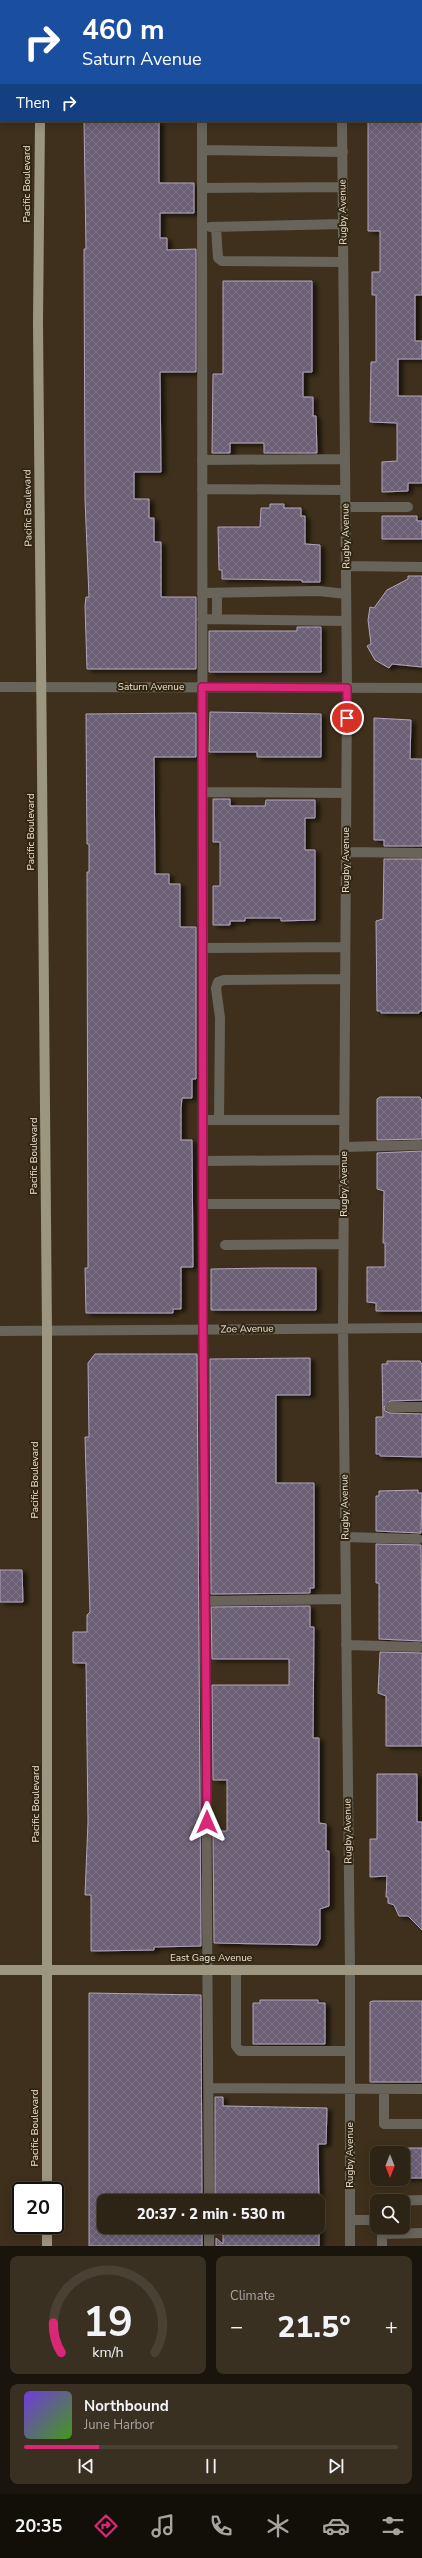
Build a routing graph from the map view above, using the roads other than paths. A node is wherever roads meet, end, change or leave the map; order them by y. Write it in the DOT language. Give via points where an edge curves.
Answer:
graph roads {
  1 [pos="40,122"];
  2 [pos="202,122"];
  3 [pos="342,122"];
  4 [pos="202,150"];
  5 [pos="342,152"];
  6 [pos="343,187"];
  7 [pos="202,188"];
  8 [pos="343,224"];
  9 [pos="202,227"];
  10 [pos="216,227"];
  11 [pos="343,262"];
  12 [pos="345,458"];
  13 [pos="202,460"];
  14 [pos="202,489"];
  15 [pos="345,490"];
  16 [pos="345,507"];
  17 [pos="408,507"];
  18 [pos="346,566"];
  19 [pos="422,567"];
  20 [pos="202,593"];
  21 [pos="217,593"];
  22 [pos="346,594"];
  23 [pos="202,619"];
  24 [pos="217,619"];
  25 [pos="346,621"];
  26 [pos="42,686"];
  27 [pos="0,687"];
  28 [pos="202,687"];
  29 [pos="347,688"];
  30 [pos="422,688"];
  31 [pos="202,792"];
  32 [pos="346,793"];
  33 [pos="346,852"];
  34 [pos="422,852"];
  35 [pos="345,947"];
  36 [pos="202,948"];
  37 [pos="345,979"];
  38 [pos="203,1120"];
  39 [pos="219,1120"];
  40 [pos="344,1120"];
  41 [pos="420,1145"];
  42 [pos="344,1147"];
  43 [pos="344,1160"];
  44 [pos="203,1161"];
  45 [pos="203,1204"];
  46 [pos="343,1204"];
  47 [pos="225,1244"];
  48 [pos="343,1244"];
  49 [pos="343,1328"];
  50 [pos="422,1328"];
  51 [pos="203,1330"];
  52 [pos="0,1331"];
  53 [pos="47,1331"];
  54 [pos="390,1407"];
  55 [pos="422,1407"];
  56 [pos="345,1537"];
  57 [pos="418,1539"];
  58 [pos="346,1599"];
  59 [pos="206,1601"];
  60 [pos="346,1645"];
  61 [pos="419,1647"];
  62 [pos="0,1970"];
  63 [pos="47,1970"];
  64 [pos="209,1970"];
  65 [pos="236,1970"];
  66 [pos="350,1970"];
  67 [pos="422,1970"];
  68 [pos="350,2051"];
  69 [pos="208,2088"];
  70 [pos="350,2089"];
  71 [pos="384,2089"];
  72 [pos="422,2089"];
  73 [pos="422,2124"];
  74 [pos="47,2182"];
  75 [pos="209,2194"];
  76 [pos="410,2200"];
  77 [pos="422,2200"];
  78 [pos="350,2220"];
  79 [pos="370,2220"];
  80 [pos="410,2232"];
  81 [pos="422,2233"];
  82 [pos="47,2234"];
  83 [pos="209,2234"];
  84 [pos="382,2234"];
  85 [pos="47,2246"];
  86 [pos="209,2246"];
  87 [pos="350,2246"];
  88 [pos="382,2246"];
  1 -- 26 [label="main road, Pacific Boulevard" via="38,322"];
  2 -- 4 [label="street"];
  3 -- 5 [label="street, Rugby Avenue"];
  4 -- 5 [label="street"];
  4 -- 7 [label="street"];
  5 -- 6 [label="street, Rugby Avenue"];
  6 -- 7 [label="street"];
  6 -- 8 [label="street, Rugby Avenue"];
  7 -- 9 [label="street"];
  8 -- 10 [label="street"];
  8 -- 11 [label="street, Rugby Avenue"];
  9 -- 10 [label="street"];
  9 -- 13 [label="street"];
  10 -- 11 [label="street" via="218,258 222,261"];
  11 -- 12 [label="street, Rugby Avenue"];
  12 -- 13 [label="street"];
  12 -- 15 [label="street, Rugby Avenue"];
  13 -- 14 [label="street"];
  14 -- 15 [label="street"];
  14 -- 20 [label="street"];
  15 -- 16 [label="street, Rugby Avenue"];
  16 -- 17 [label="street"];
  16 -- 18 [label="street, Rugby Avenue"];
  18 -- 19 [label="street"];
  18 -- 22 [label="street, Rugby Avenue"];
  20 -- 21 [label="street"];
  20 -- 23 [label="street"];
  21 -- 22 [label="street" via="319,590"];
  21 -- 24 [label="street"];
  22 -- 25 [label="street, Rugby Avenue"];
  23 -- 24 [label="street"];
  23 -- 28 [label="street"];
  24 -- 25 [label="street"];
  25 -- 29 [label="street, Rugby Avenue"];
  26 -- 27 [label="street, Saturn Avenue"];
  26 -- 28 [label="street, Saturn Avenue"];
  26 -- 53 [label="main road, Pacific Boulevard"];
  28 -- 29 [label="street, Saturn Avenue"];
  28 -- 31 [label="street"];
  29 -- 30 [label="street, Saturn Avenue"];
  29 -- 32 [label="street, Rugby Avenue"];
  31 -- 32 [label="street"];
  31 -- 36 [label="street"];
  32 -- 33 [label="street, Rugby Avenue"];
  33 -- 34 [label="street"];
  33 -- 35 [label="street, Rugby Avenue"];
  35 -- 36 [label="street"];
  35 -- 37 [label="street, Rugby Avenue"];
  36 -- 38 [label="street"];
  37 -- 39 [label="street" via="218,982 216,988 220,1018"];
  37 -- 40 [label="street, Rugby Avenue"];
  38 -- 39 [label="street"];
  38 -- 44 [label="street"];
  39 -- 40 [label="street"];
  40 -- 42 [label="street, Rugby Avenue"];
  41 -- 42 [label="street"];
  42 -- 43 [label="street, Rugby Avenue"];
  43 -- 44 [label="street"];
  43 -- 46 [label="street, Rugby Avenue"];
  44 -- 45 [label="street"];
  45 -- 46 [label="street"];
  45 -- 51 [label="street"];
  46 -- 48 [label="street, Rugby Avenue"];
  47 -- 48 [label="street"];
  48 -- 49 [label="street, Rugby Avenue"];
  49 -- 50 [label="street, Zoe Avenue"];
  49 -- 51 [label="street, Zoe Avenue"];
  49 -- 56 [label="street, Rugby Avenue"];
  51 -- 53 [label="street, Zoe Avenue"];
  51 -- 59 [label="street"];
  52 -- 53 [label="street, Zoe Avenue"];
  53 -- 63 [label="main road, Pacific Boulevard"];
  54 -- 55 [label="street"];
  56 -- 57 [label="street"];
  56 -- 58 [label="street, Rugby Avenue"];
  58 -- 59 [label="street"];
  58 -- 60 [label="street, Rugby Avenue"];
  59 -- 64 [label="street"];
  60 -- 61 [label="street"];
  60 -- 66 [label="street, Rugby Avenue"];
  62 -- 63 [label="main road, East Gage Avenue"];
  63 -- 64 [label="main road, East Gage Avenue"];
  63 -- 74 [label="main road, Pacific Boulevard"];
  64 -- 65 [label="main road, East Gage Avenue"];
  64 -- 69 [label="street"];
  65 -- 66 [label="main road, East Gage Avenue"];
  65 -- 68 [label="street" via="236,2046 240,2051"];
  66 -- 67 [label="main road, East Gage Avenue"];
  66 -- 68 [label="street, Rugby Avenue"];
  68 -- 70 [label="street, Rugby Avenue"];
  69 -- 70 [label="street"];
  69 -- 75 [label="street"];
  70 -- 71 [label="street"];
  70 -- 78 [label="street, Rugby Avenue"];
  71 -- 72 [label="street"];
  71 -- 73 [label="street" via="384,2124"];
  76 -- 77 [label="street"];
  78 -- 79 [label="street"];
  78 -- 87 [label="street, Rugby Avenue"];
  80 -- 81 [label="street"];
  82 -- 85 [label="main road"];
  83 -- 86 [label="street"];
  84 -- 88 [label="street"];
}
